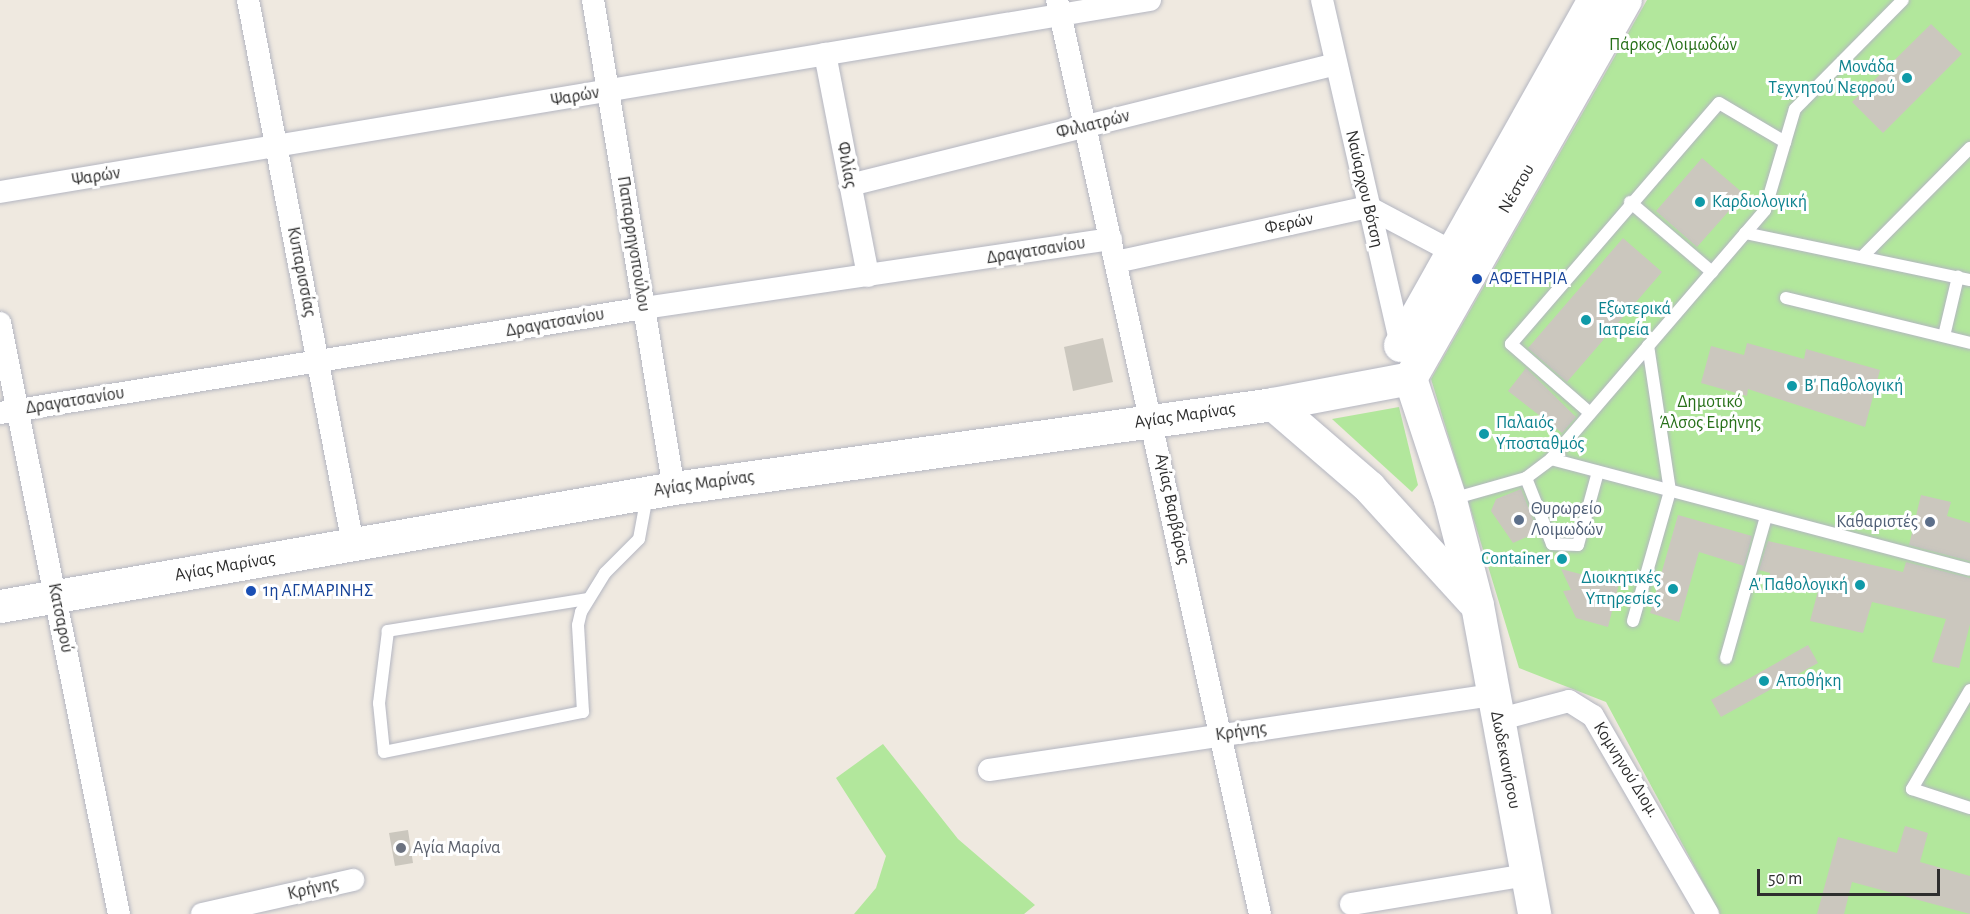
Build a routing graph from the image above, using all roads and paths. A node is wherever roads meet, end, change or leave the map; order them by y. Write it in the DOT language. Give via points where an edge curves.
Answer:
graph roads {
  1 [pos="248,0"];
  2 [pos="593,0"];
  3 [pos="1150,0"];
  4 [pos="1322,0"];
  5 [pos="1594,0"];
  6 [pos="1625,0"];
  7 [pos="1903,0"];
  8 [pos="1059,8"];
  9 [pos="825,54"];
  10 [pos="1336,64"];
  11 [pos="608,92"];
  12 [pos="1086,126"];
  13 [pos="1785,142"];
  14 [pos="277,148"];
  15 [pos="1970,148"];
  16 [pos="850,185"];
  17 [pos="0,192"];
  18 [pos="1630,202"];
  19 [pos="1368,207"];
  20 [pos="1745,233"];
  21 [pos="1111,239"];
  22 [pos="1453,252"];
  23 [pos="1864,255"];
  24 [pos="1116,262"];
  25 [pos="1712,272"];
  26 [pos="868,276"];
  27 [pos="1964,279"];
  28 [pos="1786,298"];
  29 [pos="644,308"];
  30 [pos="0,323"];
  31 [pos="1944,336"];
  32 [pos="1970,343"];
  33 [pos="1400,345"];
  34 [pos="1648,346"];
  35 [pos="319,364"];
  36 [pos="1410,378"];
  37 [pos="1273,404"];
  38 [pos="9,412"];
  39 [pos="1590,413"];
  40 [pos="1152,421"];
  41 [pos="1551,459"];
  42 [pos="1598,472"];
  43 [pos="1526,478"];
  44 [pos="661,490"];
  45 [pos="1670,491"];
  46 [pos="1450,500"];
  47 [pos="1766,517"];
  48 [pos="354,544"];
  49 [pos="1970,570"];
  50 [pos="55,596"];
  51 [pos="587,599"];
  52 [pos="1477,605"];
  53 [pos="0,606"];
  54 [pos="1633,621"];
  55 [pos="1726,658"];
  56 [pos="1970,690"];
  57 [pos="1495,707"];
  58 [pos="1221,735"];
  59 [pos="989,770"];
  60 [pos="1970,808"];
  61 [pos="1526,875"];
  62 [pos="353,880"];
  63 [pos="1351,904"];
  64 [pos="119,914"];
  65 [pos="202,914"];
  66 [pos="1260,914"];
  67 [pos="1534,914"];
  68 [pos="1708,914"];
  1 -- 14 [label="street, Κυπαρισσίας"];
  2 -- 11 [label="street, Παπαρρηγοπούλου"];
  3 -- 8 [label="street, Ψαρών"];
  4 -- 10 [label="street, Ναύαρχου Βότση"];
  5 -- 22 [label="street, Νέστου"];
  6 -- 36 [label="street, Νέστου"];
  7 -- 13 [label="lane" via="1795,109"];
  8 -- 9 [label="street, Ψαρών"];
  8 -- 12 [label="street, Αγίας Βαρβάρας"];
  9 -- 11 [label="street, Ψαρών"];
  9 -- 16 [label="street, Φιλίας"];
  10 -- 12 [label="street, Φιλιατρών"];
  10 -- 19 [label="street, Ναύαρχου Βότση"];
  11 -- 14 [label="street, Ψαρών"];
  11 -- 29 [label="street, Παπαρρηγοπούλου"];
  12 -- 16 [label="street, Φιλιατρών"];
  12 -- 21 [label="street, Αγίας Βαρβάρας"];
  13 -- 18 [label="lane" via="1719,103"];
  13 -- 20 [label="lane" via="1765,210"];
  14 -- 17 [label="street, Ψαρών"];
  14 -- 35 [label="street, Κυπαρισσίας"];
  15 -- 23 [label="lane"];
  16 -- 26 [label="street, Φιλίας"];
  18 -- 25 [label="lane"];
  18 -- 39 [label="lane" via="1511,344"];
  19 -- 22 [label="street"];
  19 -- 24 [label="street, Φερών"];
  19 -- 33 [label="street, Ναύαρχου Βότση"];
  20 -- 23 [label="lane"];
  20 -- 25 [label="lane"];
  21 -- 24 [label="street, Αγίας Βαρβάρας"];
  21 -- 26 [label="street, Δραγατσανίου"];
  22 -- 33 [label="street, Νέστου"];
  23 -- 27 [label="lane"];
  24 -- 40 [label="street, Αγίας Βαρβάρας"];
  25 -- 34 [label="lane"];
  26 -- 29 [label="street, Δραγατσανίου"];
  27 -- 31 [label="lane"];
  28 -- 31 [label="lane"];
  29 -- 35 [label="street, Δραγατσανίου"];
  29 -- 44 [label="street, Παπαρρηγοπούλου"];
  30 -- 38 [label="street, Κατσαρού"];
  31 -- 32 [label="lane"];
  33 -- 36 [label="street, Ναύαρχου Βότση"];
  34 -- 39 [label="lane"];
  34 -- 45 [label="lane"];
  35 -- 38 [label="street, Δραγατσανίου"];
  35 -- 48 [label="street, Κυπαρισσίας"];
  36 -- 37 [label="street, Αγίας Μαρίνας"];
  36 -- 46 [label="street, Δωδεκανήσου"];
  37 -- 40 [label="street, Αγίας Μαρίνας"];
  37 -- 52 [label="street" via="1369,487"];
  38 -- 50 [label="street, Κατσαρού"];
  39 -- 41 [label="lane"];
  40 -- 44 [label="street, Αγίας Μαρίνας"];
  40 -- 58 [label="street, Αγίας Βαρβάρας"];
  41 -- 42 [label="lane"];
  41 -- 43 [label="lane"];
  42 -- 43 [label="lane" via="1578,545 1552,544"];
  42 -- 45 [label="lane"];
  43 -- 46 [label="lane"];
  44 -- 48 [label="street, Αγίας Μαρίνας"];
  44 -- 51 [label="lane" via="639,539"];
  45 -- 47 [label="lane"];
  45 -- 54 [label="lane"];
  46 -- 52 [label="street, Δωδεκανήσου"];
  47 -- 49 [label="lane"];
  47 -- 55 [label="lane"];
  48 -- 50 [label="street, Αγίας Μαρίνας"];
  50 -- 53 [label="street, Αγίας Μαρίνας"];
  50 -- 64 [label="street, Κατσαρού"];
  51 -- 51 [label="lane" via="578,625 583,712 384,752 380,692 388,630"];
  52 -- 57 [label="street, Δωδεκανήσου"];
  56 -- 60 [label="lane" via="1912,789"];
  57 -- 58 [label="street, Κρήνης"];
  57 -- 61 [label="street, Δωδεκανήσου"];
  57 -- 68 [label="street, Κομνηνού Διομ." via="1569,701 1593,716"];
  58 -- 59 [label="street, Κρήνης"];
  58 -- 66 [label="street, Αγίας Βαρβάρας"];
  61 -- 63 [label="street"];
  61 -- 67 [label="street, Δωδεκανήσου"];
  62 -- 65 [label="street, Κρήνης"];
}
